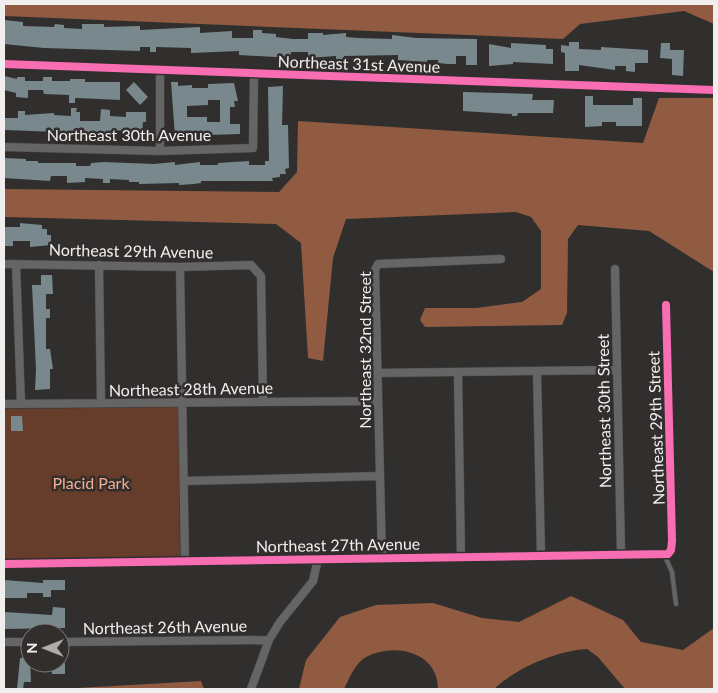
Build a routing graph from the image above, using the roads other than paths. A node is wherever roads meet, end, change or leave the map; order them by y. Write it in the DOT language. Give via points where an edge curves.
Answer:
graph roads {
  1 [pos="4,64"];
  2 [pos="160,69"];
  3 [pos="254,74"];
  4 [pos="714,90"];
  5 [pos="4,147"];
  6 [pos="160,150"];
  7 [pos="500,259"];
  8 [pos="4,264"];
  9 [pos="16,264"];
  10 [pos="99,266"];
  11 [pos="180,267"];
  12 [pos="615,269"];
  13 [pos="666,305"];
  14 [pos="617,370"];
  15 [pos="537,372"];
  16 [pos="377,374"];
  17 [pos="458,374"];
  18 [pos="378,400"];
  19 [pos="263,402"];
  20 [pos="101,403"];
  21 [pos="182,403"];
  22 [pos="4,404"];
  23 [pos="21,404"];
  24 [pos="379,476"];
  25 [pos="184,481"];
  26 [pos="667,552"];
  27 [pos="621,553"];
  28 [pos="541,556"];
  29 [pos="382,558"];
  30 [pos="461,558"];
  31 [pos="318,559"];
  32 [pos="185,561"];
  33 [pos="4,564"];
  34 [pos="676,604"];
  35 [pos="270,640"];
  36 [pos="4,642"];
  37 [pos="20,642"];
  38 [pos="70,642"];
  39 [pos="4,651"];
  40 [pos="251,689"];
  1 -- 2 [label="street, Northeast 31st Avenue"];
  2 -- 3 [label="street, Northeast 31st Avenue"];
  2 -- 6 [label="street"];
  3 -- 4 [label="street, Northeast 31st Avenue"];
  3 -- 6 [label="street, Northeast 30th Avenue" via="253,148"];
  5 -- 6 [label="street, Northeast 30th Avenue"];
  7 -- 16 [label="street, Northeast 32nd Street" via="378,264 375,270"];
  8 -- 9 [label="street, Northeast 29th Avenue"];
  9 -- 10 [label="street, Northeast 29th Avenue"];
  9 -- 23 [label="street"];
  10 -- 11 [label="street, Northeast 29th Avenue"];
  10 -- 20 [label="street"];
  11 -- 19 [label="street, Northeast 29th Avenue" via="251,266 256,269 260,276"];
  11 -- 21 [label="street"];
  12 -- 14 [label="street, Northeast 30th Street"];
  13 -- 26 [label="street, Northeast 29th Street"];
  14 -- 15 [label="street"];
  14 -- 27 [label="street, Northeast 30th Street"];
  15 -- 17 [label="street"];
  15 -- 28 [label="street"];
  16 -- 17 [label="street"];
  16 -- 18 [label="street, Northeast 32nd Street"];
  17 -- 30 [label="street"];
  18 -- 19 [label="street, Northeast 28th Avenue"];
  18 -- 24 [label="street, Northeast 32nd Street"];
  19 -- 21 [label="street, Northeast 28th Avenue"];
  20 -- 21 [label="street, Northeast 28th Avenue"];
  20 -- 23 [label="street, Northeast 28th Avenue"];
  21 -- 25 [label="street"];
  22 -- 23 [label="street, Northeast 28th Avenue"];
  24 -- 25 [label="street"];
  24 -- 29 [label="street, Northeast 32nd Street"];
  25 -- 32 [label="street"];
  26 -- 27 [label="street, Northeast 27th Avenue"];
  26 -- 34 [label="lane"];
  27 -- 28 [label="street, Northeast 27th Avenue"];
  28 -- 30 [label="street, Northeast 27th Avenue"];
  29 -- 30 [label="street, Northeast 27th Avenue"];
  29 -- 31 [label="street, Northeast 27th Avenue"];
  31 -- 32 [label="street, Northeast 27th Avenue"];
  31 -- 35 [label="street" via="314,581 280,622"];
  32 -- 33 [label="street, Northeast 27th Avenue"];
  35 -- 38 [label="street, Northeast 26th Avenue"];
  35 -- 40 [label="street"];
  36 -- 37 [label="street"];
  36 -- 39 [label="street"];
}
